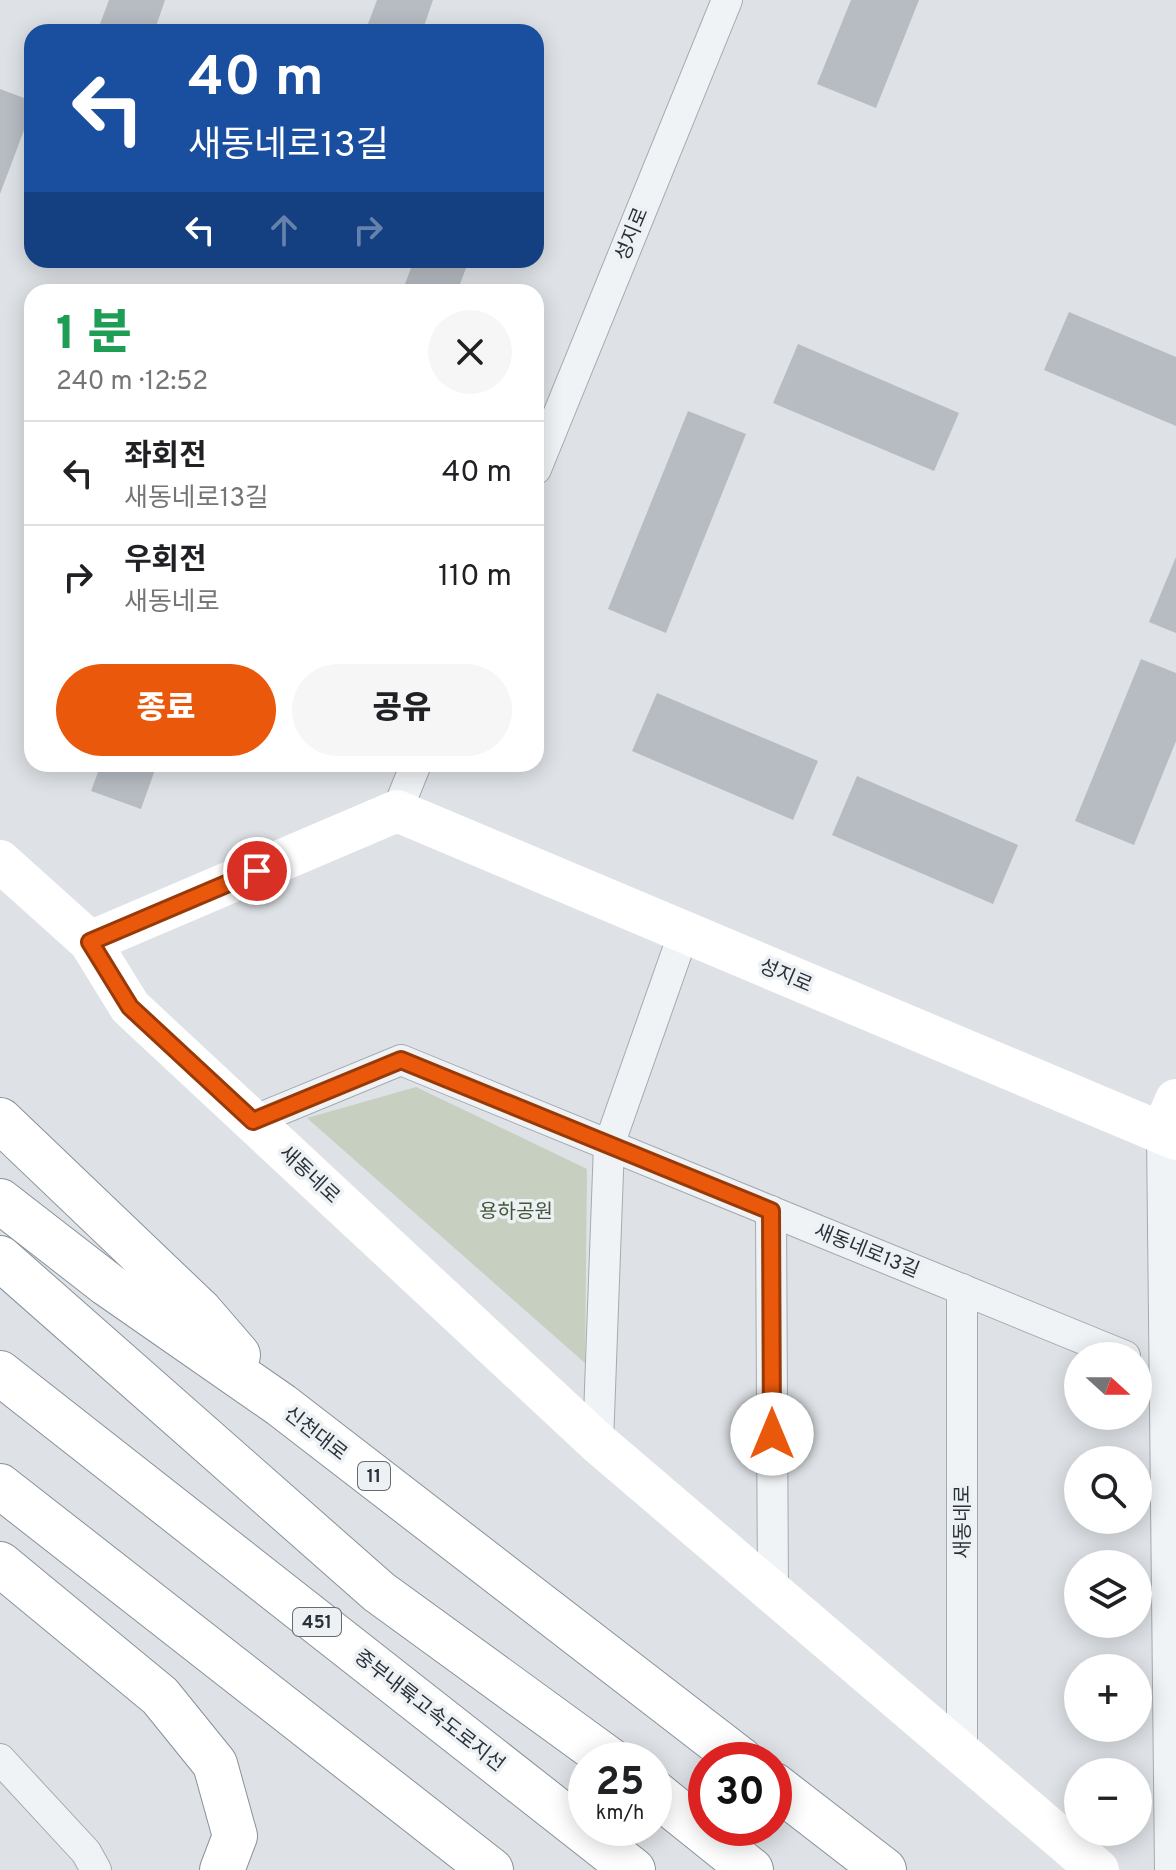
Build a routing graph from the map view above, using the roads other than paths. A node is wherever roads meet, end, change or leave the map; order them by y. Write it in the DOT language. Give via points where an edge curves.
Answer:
graph roads {
  1 [pos="727,0"];
  2 [pos="544,449"];
  3 [pos="413,772"];
  4 [pos="397,811"];
  5 [pos="0,861"];
  6 [pos="684,932"];
  7 [pos="90,942"];
  8 [pos="0,1120"];
  9 [pos="253,1121"];
  10 [pos="1171,1124"];
  11 [pos="609,1145"];
  12 [pos="0,1201"];
  13 [pos="771,1211"];
  14 [pos="0,1258"];
  15 [pos="962,1289"];
  16 [pos="1091,1342"];
  17 [pos="1152,1355"];
  18 [pos="0,1373"];
  19 [pos="1152,1385"];
  20 [pos="281,1405"];
  21 [pos="598,1443"];
  22 [pos="0,1486"];
  23 [pos="0,1564"];
  24 [pos="773,1594"];
  25 [pos="585,1742"];
  26 [pos="718,1742"];
  27 [pos="1172,1751"];
  28 [pos="962,1756"];
  29 [pos="0,1759"];
  30 [pos="792,1799"];
  31 [pos="672,1806"];
  32 [pos="96,1870"];
  33 [pos="222,1870"];
  34 [pos="491,1870"];
  35 [pos="633,1870"];
  36 [pos="751,1870"];
  37 [pos="884,1870"];
  38 [pos="1098,1870"];
  39 [pos="1170,1870"];
  1 -- 2 [label="street, 성지로"];
  3 -- 4 [label="street"];
  4 -- 6 [label="street, 성지로"];
  4 -- 7 [label="street"];
  5 -- 7 [label="street, 새동네로"];
  6 -- 10 [label="street, 성지로"];
  6 -- 11 [label="street"];
  7 -- 9 [label="street, 새동네로" via="130,1007"];
  8 -- 20 [label="highway" via="200,1311"];
  9 -- 11 [label="street, 새동네로13길" via="401,1060"];
  9 -- 21 [label="street, 새동네로"];
  10 -- 17 [label="street"];
  11 -- 13 [label="street, 새동네로13길"];
  11 -- 21 [label="street"];
  12 -- 20 [label="highway, 신천대로 / 11" via="107,1284"];
  13 -- 15 [label="street, 새동네로13길"];
  13 -- 24 [label="street"];
  14 -- 25 [label="highway" via="379,1592"];
  15 -- 16 [label="street, 새동네로13길"];
  15 -- 28 [label="street, 새동네로"];
  18 -- 35 [label="highway, 중부내륙고속도로지선 / 451"];
  19 -- 27 [label="street"];
  20 -- 26 [label="highway, 신천대로 / 11"];
  21 -- 24 [label="street, 새동네로"];
  22 -- 34 [label="highway"];
  23 -- 33 [label="highway" via="160,1696 215,1764 235,1836"];
  24 -- 28 [label="street, 새동네로"];
  27 -- 39 [label="street"];
  28 -- 38 [label="street, 새동네로"];
  29 -- 32 [label="street" via="86,1852"];
  30 -- 37 [label="highway"];
  31 -- 36 [label="highway"];
}
